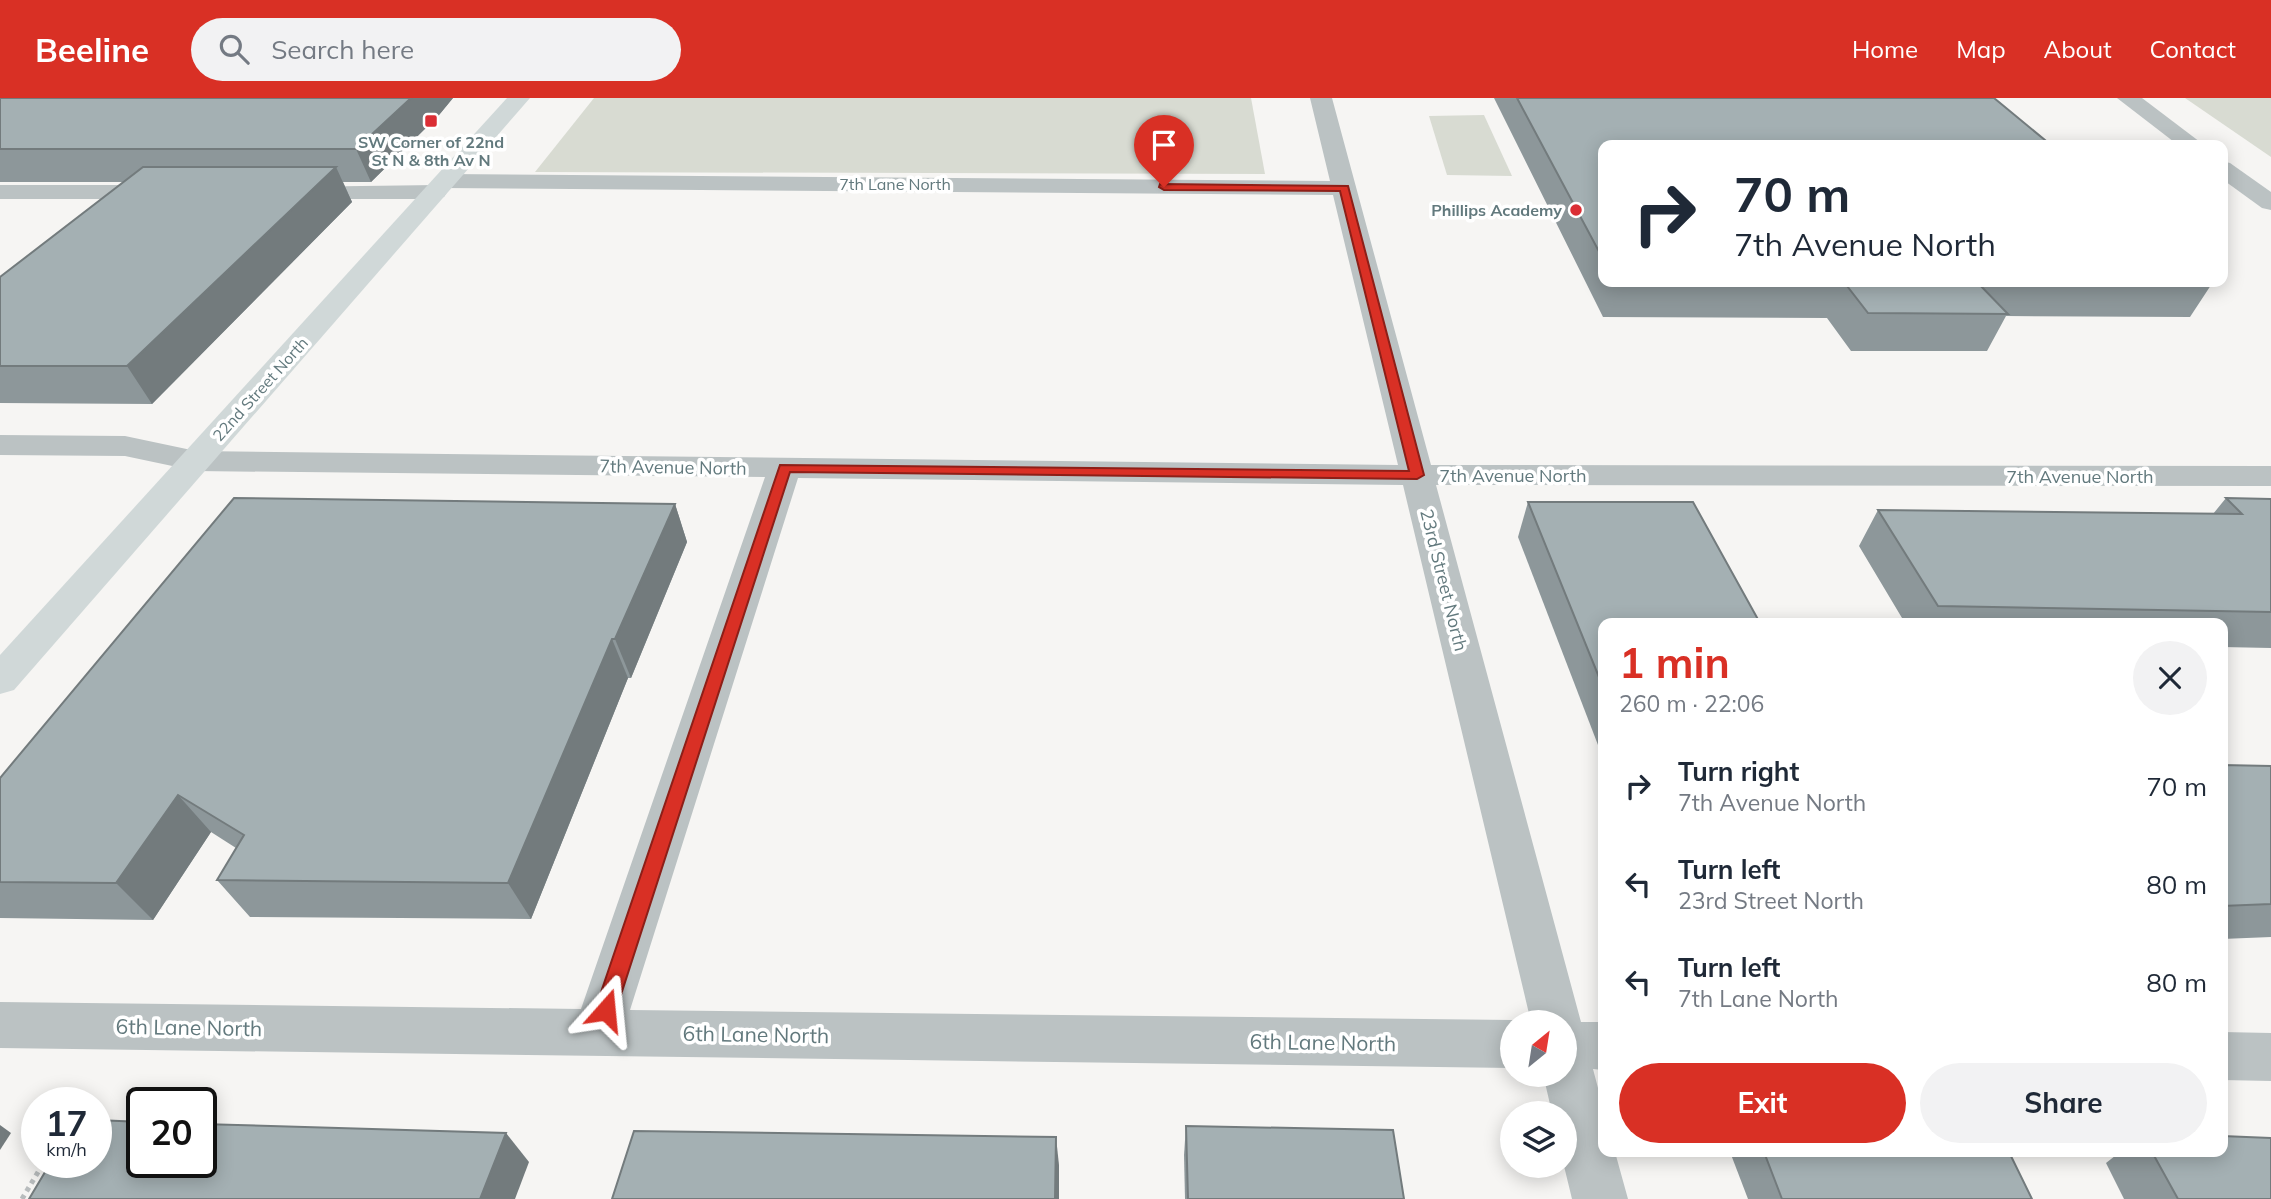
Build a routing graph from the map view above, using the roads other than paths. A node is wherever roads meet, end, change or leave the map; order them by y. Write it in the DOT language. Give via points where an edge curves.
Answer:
graph roads {
  1 [pos="519,98"];
  2 [pos="1321,98"];
  3 [pos="2128,98"];
  4 [pos="2185,140"];
  5 [pos="2228,171"];
  6 [pos="440,186"];
  7 [pos="1345,188"];
  8 [pos="0,192"];
  9 [pos="190,192"];
  10 [pos="272,192"];
  11 [pos="2271,203"];
  12 [pos="0,445"];
  13 [pos="196,461"];
  14 [pos="785,468"];
  15 [pos="1417,475"];
  16 [pos="2271,476"];
  17 [pos="0,680"];
  18 [pos="1553,1010"];
  19 [pos="0,1025"];
  20 [pos="598,1032"];
  21 [pos="1500,1044"];
  22 [pos="1577,1045"];
  23 [pos="1598,1046"];
  24 [pos="2228,1056"];
  25 [pos="2271,1057"];
  26 [pos="1572,1087"];
  27 [pos="1600,1199"];
  1 -- 6 [label="main road, 22nd Street North"];
  2 -- 7 [label="street, 23rd Street North"];
  3 -- 4 [label="street"];
  5 -- 11 [label="street"];
  6 -- 7 [label="street, 7th Lane North"];
  6 -- 10 [label="street, 7th Lane North"];
  6 -- 13 [label="main road, 22nd Street North"];
  7 -- 15 [label="street, 23rd Street North"];
  8 -- 9 [label="street"];
  12 -- 13 [label="street, 7th Avenue North" via="125,446"];
  13 -- 14 [label="street, 7th Avenue North"];
  13 -- 17 [label="main road, 22nd Street North"];
  14 -- 15 [label="street, 7th Avenue North"];
  14 -- 20 [label="street"];
  15 -- 16 [label="street, 7th Avenue North"];
  15 -- 18 [label="street, 23rd Street North"];
  19 -- 20 [label="street, 6th Lane North"];
  20 -- 21 [label="street, 6th Lane North"];
  22 -- 23 [label="street"];
  24 -- 25 [label="street"];
  26 -- 27 [label="street"];
}
